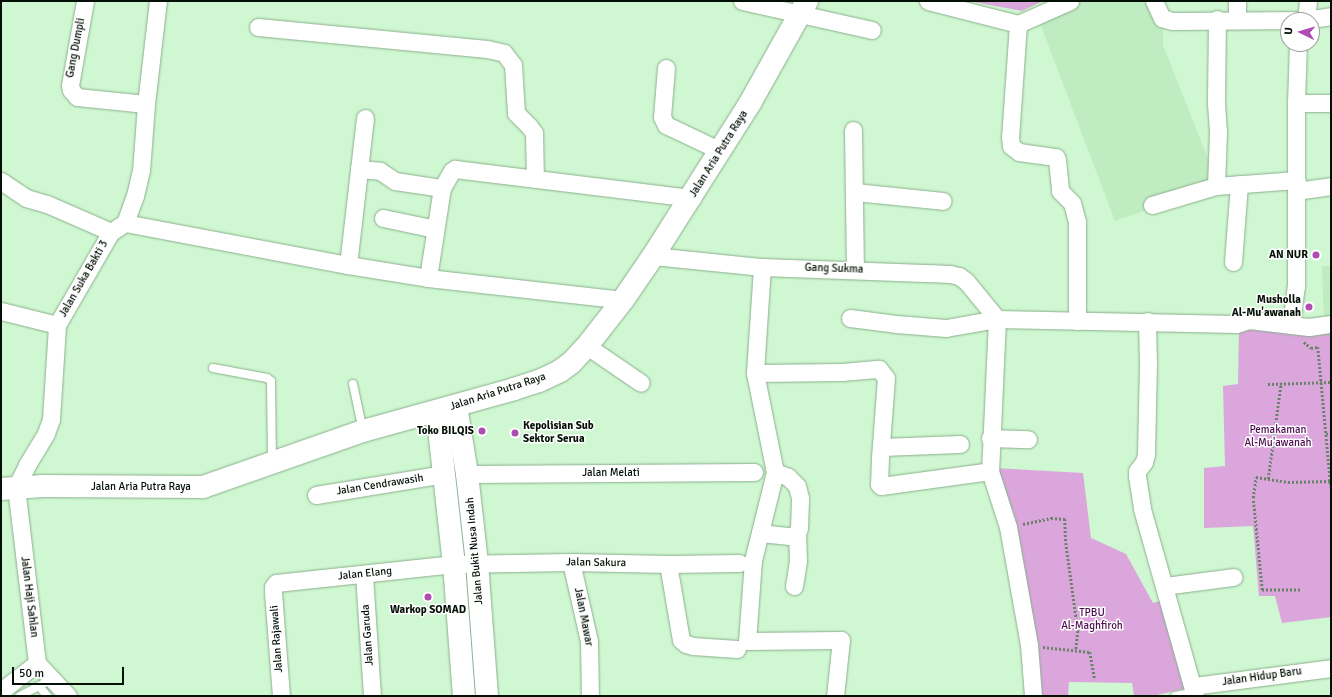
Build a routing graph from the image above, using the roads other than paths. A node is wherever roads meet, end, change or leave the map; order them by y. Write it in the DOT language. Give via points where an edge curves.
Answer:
graph roads {
  1 [pos="85,1"];
  2 [pos="158,1"];
  3 [pos="742,1"];
  4 [pos="928,1"];
  5 [pos="1070,1"];
  6 [pos="1154,1"];
  7 [pos="1237,1"];
  8 [pos="1308,1"];
  9 [pos="803,8"];
  10 [pos="1307,12"];
  11 [pos="1331,16"];
  12 [pos="1320,18"];
  13 [pos="1217,19"];
  14 [pos="1236,19"];
  15 [pos="1280,20"];
  16 [pos="1018,24"];
  17 [pos="258,27"];
  18 [pos="872,30"];
  19 [pos="1298,52"];
  20 [pos="666,68"];
  21 [pos="1296,103"];
  22 [pos="1331,103"];
  23 [pos="146,104"];
  24 [pos="365,118"];
  25 [pos="854,130"];
  26 [pos="721,151"];
  27 [pos="359,169"];
  28 [pos="535,179"];
  29 [pos="1,180"];
  30 [pos="1239,184"];
  31 [pos="1296,185"];
  32 [pos="1216,186"];
  33 [pos="1331,186"];
  34 [pos="442,188"];
  35 [pos="855,192"];
  36 [pos="692,198"];
  37 [pos="942,201"];
  38 [pos="1152,205"];
  39 [pos="383,218"];
  40 [pos="118,227"];
  41 [pos="435,229"];
  42 [pos="653,256"];
  43 [pos="1232,262"];
  44 [pos="348,265"];
  45 [pos="762,267"];
  46 [pos="855,270"];
  47 [pos="428,278"];
  48 [pos="623,300"];
  49 [pos="1,311"];
  50 [pos="850,318"];
  51 [pos="997,318"];
  52 [pos="1078,321"];
  53 [pos="1146,321"];
  54 [pos="1331,324"];
  55 [pos="57,325"];
  56 [pos="1291,325"];
  57 [pos="587,346"];
  58 [pos="213,368"];
  59 [pos="755,373"];
  60 [pos="641,383"];
  61 [pos="353,384"];
  62 [pos="446,409"];
  63 [pos="363,431"];
  64 [pos="990,438"];
  65 [pos="1028,439"];
  66 [pos="960,444"];
  67 [pos="881,447"];
  68 [pos="272,463"];
  69 [pos="990,471"];
  70 [pos="754,472"];
  71 [pos="775,472"];
  72 [pos="444,474"];
  73 [pos="467,474"];
  74 [pos="9,488"];
  75 [pos="316,495"];
  76 [pos="760,533"];
  77 [pos="797,533"];
  78 [pos="571,562"];
  79 [pos="477,563"];
  80 [pos="454,564"];
  81 [pos="668,564"];
  82 [pos="739,564"];
  83 [pos="364,575"];
  84 [pos="1233,577"];
  85 [pos="276,583"];
  86 [pos="794,586"];
  87 [pos="1164,586"];
  88 [pos="737,649"];
  89 [pos="37,663"];
  90 [pos="1331,668"];
  91 [pos="45,682"];
  92 [pos="1,690"];
  93 [pos="1194,691"];
  94 [pos="20,696"];
  95 [pos="46,696"];
  96 [pos="68,696"];
  97 [pos="281,696"];
  98 [pos="372,696"];
  99 [pos="464,696"];
  100 [pos="487,696"];
  101 [pos="590,696"];
  102 [pos="835,696"];
  103 [pos="1033,696"];
  104 [pos="1175,696"];
  1 -- 23 [label="street, Gang Dumpli" via="70,85 73,94 77,97"];
  2 -- 23 [label="street, Jalan Suka Bakti 3"];
  3 -- 9 [label="street"];
  4 -- 16 [label="street"];
  5 -- 16 [label="street"];
  6 -- 13 [label="street" via="1159,14 1165,20"];
  7 -- 14 [label="street"];
  8 -- 10 [label="street"];
  9 -- 18 [label="street"];
  9 -- 26 [label="main road, Jalan Aria Putra Raya"];
  11 -- 12 [label="street"];
  13 -- 14 [label="street"];
  13 -- 32 [label="street"];
  14 -- 15 [label="street"];
  16 -- 52 [label="street" via="1011,146 1019,152 1056,157 1060,191 1072,203 1077,222"];
  17 -- 28 [label="street" via="487,49 504,53 514,65 516,113 534,133"];
  19 -- 21 [label="street"];
  20 -- 26 [label="street" via="662,117 666,125"];
  21 -- 22 [label="street"];
  21 -- 31 [label="street"];
  23 -- 40 [label="street, Jalan Suka Bakti 3" via="135,196"];
  24 -- 27 [label="street"];
  25 -- 35 [label="street"];
  26 -- 36 [label="main road, Jalan Aria Putra Raya"];
  27 -- 34 [label="street" via="380,171 395,181"];
  27 -- 44 [label="street"];
  28 -- 34 [label="street" via="458,169 452,170"];
  28 -- 36 [label="street"];
  29 -- 40 [label="street" via="26,198"];
  30 -- 31 [label="street"];
  30 -- 32 [label="street"];
  30 -- 43 [label="street"];
  31 -- 33 [label="street"];
  31 -- 56 [label="street" via="1296,287"];
  32 -- 38 [label="street"];
  34 -- 41 [label="street"];
  35 -- 37 [label="street"];
  35 -- 46 [label="street"];
  36 -- 42 [label="main road, Jalan Aria Putra Raya"];
  39 -- 41 [label="street"];
  40 -- 44 [label="street"];
  40 -- 55 [label="street, Jalan Suka Bakti 3"];
  41 -- 47 [label="street"];
  42 -- 45 [label="street, Gang Sukma"];
  42 -- 48 [label="main road, Jalan Aria Putra Raya"];
  44 -- 47 [label="street"];
  45 -- 46 [label="street, Gang Sukma"];
  45 -- 59 [label="street"];
  46 -- 51 [label="street, Gang Sukma" via="959,276"];
  47 -- 48 [label="street"];
  48 -- 57 [label="main road, Jalan Aria Putra Raya"];
  49 -- 55 [label="street"];
  50 -- 51 [label="street" via="946,328"];
  51 -- 52 [label="street"];
  51 -- 64 [label="street"];
  52 -- 53 [label="street"];
  53 -- 56 [label="street" via="1236,324 1249,320"];
  53 -- 87 [label="street" via="1146,454 1137,476 1142,510"];
  54 -- 56 [label="street" via="1309,327"];
  55 -- 74 [label="street, Jalan Suka Bakti 3" via="51,420 27,464"];
  57 -- 60 [label="street"];
  57 -- 62 [label="main road, Jalan Aria Putra Raya" via="571,363 539,381"];
  58 -- 68 [label="lane" via="267,378 271,381"];
  59 -- 67 [label="street" via="879,369 886,378"];
  59 -- 71 [label="street"];
  61 -- 63 [label="lane"];
  62 -- 63 [label="main road, Jalan Aria Putra Raya"];
  62 -- 72 [label="main road, Jalan Bukit Nusa Indah"];
  62 -- 73 [label="main road, Jalan Bukit Nusa Indah"];
  63 -- 68 [label="main road, Jalan Aria Putra Raya"];
  64 -- 65 [label="street"];
  64 -- 69 [label="street"];
  66 -- 67 [label="street"];
  67 -- 69 [label="street" via="879,484 884,487"];
  68 -- 74 [label="main road, Jalan Aria Putra Raya" via="203,487"];
  69 -- 103 [label="street" via="1008,527 1029,645"];
  70 -- 73 [label="street, Jalan Melati"];
  71 -- 76 [label="street"];
  71 -- 77 [label="street" via="788,477 797,486 800,498"];
  72 -- 75 [label="street, Jalan Cendrawasih"];
  72 -- 80 [label="main road, Jalan Bukit Nusa Indah"];
  73 -- 79 [label="main road, Jalan Bukit Nusa Indah"];
  74 -- 89 [label="street, Jalan Haji Sahlan"];
  76 -- 77 [label="street" via="790,536"];
  76 -- 102 [label="street" via="753,560 747,641 841,640"];
  77 -- 86 [label="street" via="798,561"];
  78 -- 79 [label="street, Jalan Sakura"];
  78 -- 81 [label="street, Jalan Sakura"];
  78 -- 101 [label="street, Jalan Mawar" via="589,640"];
  79 -- 80 [label="street, Jalan Sakura"];
  79 -- 100 [label="main road, Jalan Bukit Nusa Indah"];
  80 -- 83 [label="street, Jalan Elang"];
  80 -- 99 [label="main road, Jalan Bukit Nusa Indah"];
  81 -- 82 [label="street, Jalan Sakura"];
  81 -- 88 [label="street" via="681,640 693,646"];
  83 -- 85 [label="street, Jalan Elang"];
  83 -- 98 [label="street, Jalan Garuda"];
  84 -- 87 [label="street"];
  85 -- 97 [label="street, Jalan Rajawali" via="273,591"];
  87 -- 93 [label="street"];
  89 -- 91 [label="street"];
  89 -- 92 [label="street"];
  90 -- 93 [label="street, Jalan Hidup Baru"];
  91 -- 94 [label="lane"];
  91 -- 95 [label="lane"];
  91 -- 96 [label="street"];
  93 -- 104 [label="lane"];
}
